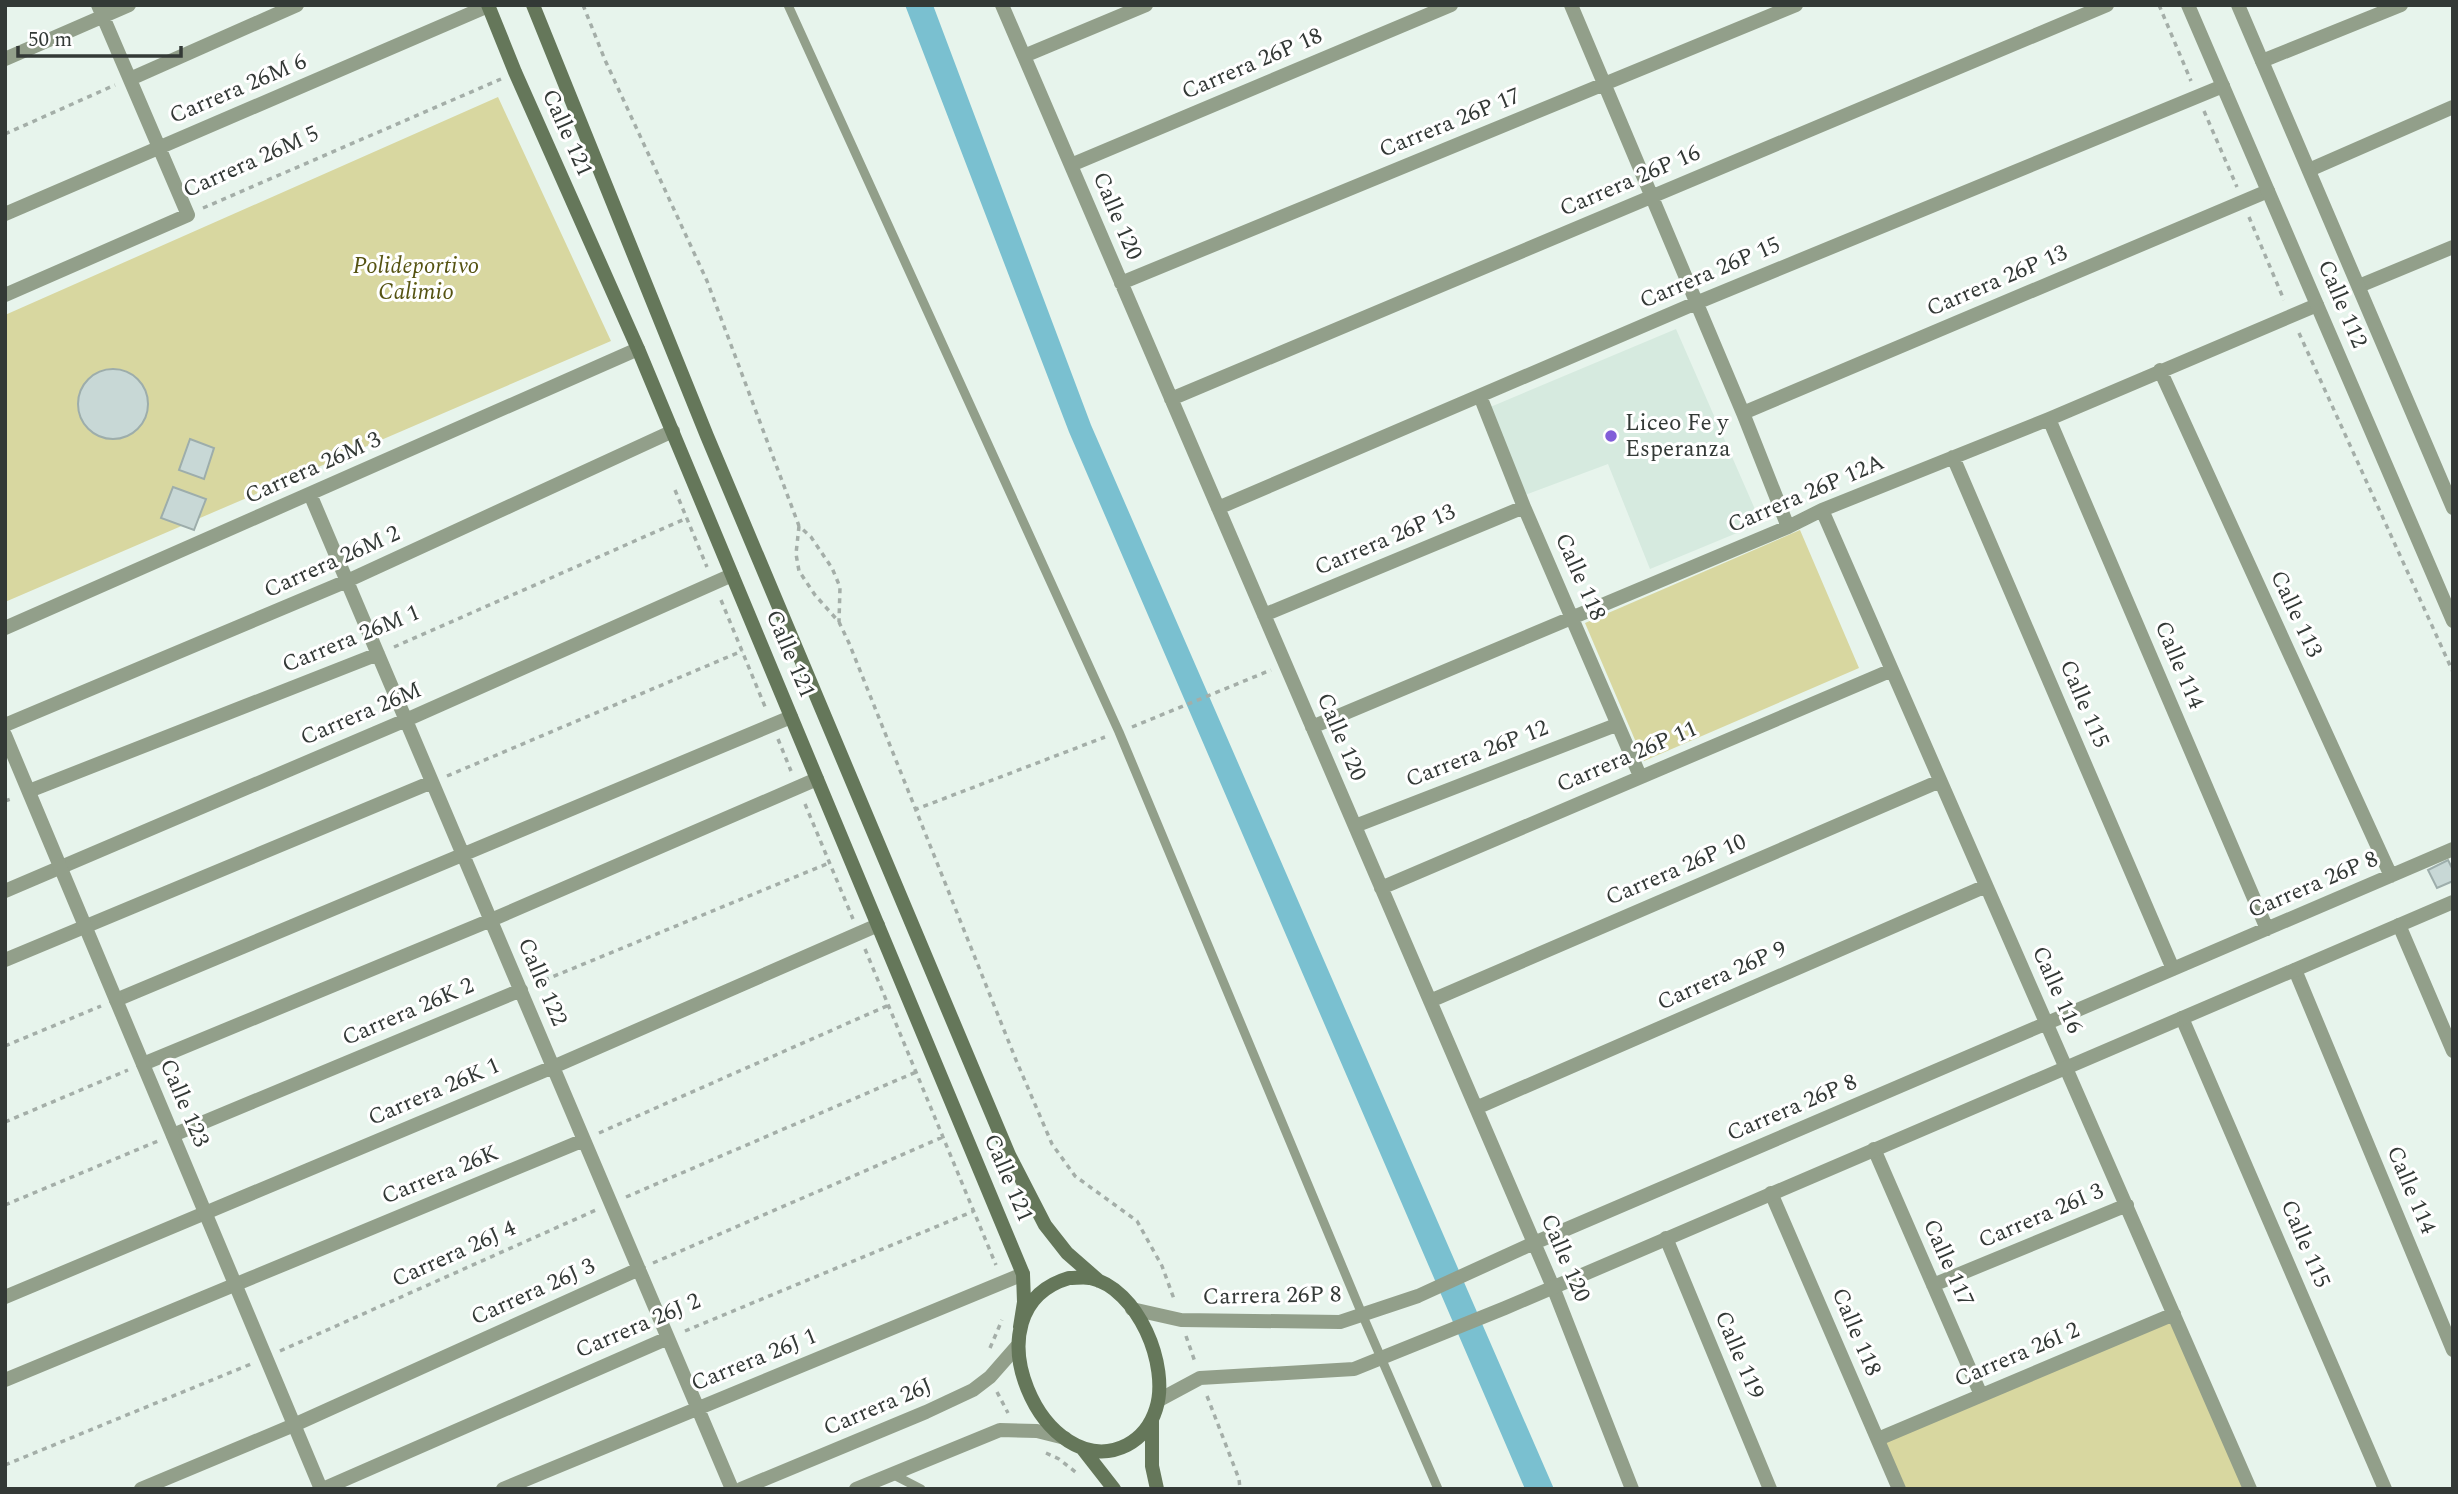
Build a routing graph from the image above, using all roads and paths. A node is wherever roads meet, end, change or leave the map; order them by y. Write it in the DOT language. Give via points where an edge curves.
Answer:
graph roads {
  1 [pos="129,5"];
  2 [pos="297,5"];
  3 [pos="488,5"];
  4 [pos="533,5"];
  5 [pos="583,5"];
  6 [pos="788,5"];
  7 [pos="1002,5"];
  8 [pos="1146,5"];
  9 [pos="1451,5"];
  10 [pos="1571,5"];
  11 [pos="1796,5"];
  12 [pos="2107,5"];
  13 [pos="2159,5"];
  14 [pos="2188,5"];
  15 [pos="2238,5"];
  16 [pos="2401,5"];
  17 [pos="101,11"];
  18 [pos="1024,56"];
  19 [pos="5,59"];
  20 [pos="2262,61"];
  21 [pos="515,72"];
  22 [pos="130,79"];
  23 [pos="1606,83"];
  24 [pos="2223,86"];
  25 [pos="2198,97"];
  26 [pos="2453,107"];
  27 [pos="5,134"];
  28 [pos="159,148"];
  29 [pos="1071,165"];
  30 [pos="2309,170"];
  31 [pos="2268,191"];
  32 [pos="1652,197"];
  33 [pos="2243,202"];
  34 [pos="5,214"];
  35 [pos="187,215"];
  36 [pos="2453,247"];
  37 [pos="1121,283"];
  38 [pos="2360,286"];
  39 [pos="5,295"];
  40 [pos="1696,303"];
  41 [pos="2317,305"];
  42 [pos="2291,316"];
  43 [pos="638,349"];
  44 [pos="2160,370"];
  45 [pos="1480,396"];
  46 [pos="1171,400"];
  47 [pos="1744,413"];
  48 [pos="2049,419"];
  49 [pos="673,431"];
  50 [pos="1953,457"];
  51 [pos="310,494"];
  52 [pos="1524,507"];
  53 [pos="1218,508"];
  54 [pos="2453,508"];
  55 [pos="1822,510"];
  56 [pos="687,518"];
  57 [pos="799,526"];
  58 [pos="1788,527"];
  59 [pos="732,575"];
  60 [pos="347,581"];
  61 [pos="1264,615"];
  62 [pos="1573,617"];
  63 [pos="2453,621"];
  64 [pos="839,622"];
  65 [pos="5,628"];
  66 [pos="742,651"];
  67 [pos="378,654"];
  68 [pos="1285,664"];
  69 [pos="1892,670"];
  70 [pos="2453,672"];
  71 [pos="791,717"];
  72 [pos="406,720"];
  73 [pos="5,725"];
  74 [pos="1616,725"];
  75 [pos="1312,726"];
  76 [pos="1119,732"];
  77 [pos="5,735"];
  78 [pos="1640,776"];
  79 [pos="817,779"];
  80 [pos="1940,781"];
  81 [pos="432,782"];
  82 [pos="29,791"];
  83 [pos="914,810"];
  84 [pos="1355,826"];
  85 [pos="2453,849"];
  86 [pos="464,856"];
  87 [pos="830,863"];
  88 [pos="61,867"];
  89 [pos="2391,876"];
  90 [pos="1986,886"];
  91 [pos="1381,888"];
  92 [pos="5,891"];
  93 [pos="2453,902"];
  94 [pos="491,920"];
  95 [pos="878,925"];
  96 [pos="2399,925"];
  97 [pos="85,926"];
  98 [pos="2267,929"];
  99 [pos="5,960"];
  100 [pos="2173,969"];
  101 [pos="2295,970"];
  102 [pos="521,990"];
  103 [pos="116,1000"];
  104 [pos="1430,1001"];
  105 [pos="888,1005"];
  106 [pos="2182,1018"];
  107 [pos="2046,1024"];
  108 [pos="5,1046"];
  109 [pos="2453,1051"];
  110 [pos="143,1064"];
  111 [pos="553,1067"];
  112 [pos="2066,1067"];
  113 [pos="916,1072"];
  114 [pos="1476,1108"];
  115 [pos="5,1122"];
  116 [pos="173,1135"];
  117 [pos="943,1137"];
  118 [pos="584,1140"];
  119 [pos="1874,1149"];
  120 [pos="1771,1193"];
  121 [pos="611,1203"];
  122 [pos="5,1205"];
  123 [pos="2126,1205"];
  124 [pos="974,1211"];
  125 [pos="205,1212"];
  126 [pos="1666,1238"];
  127 [pos="1534,1243"];
  128 [pos="639,1269"];
  129 [pos="1023,1274"];
  130 [pos="1099,1281"];
  131 [pos="236,1284"];
  132 [pos="1933,1286"];
  133 [pos="1553,1287"];
  134 [pos="5,1297"];
  135 [pos="1132,1309"];
  136 [pos="1362,1314"];
  137 [pos="2174,1314"];
  138 [pos="1181,1320"];
  139 [pos="1020,1327"];
  140 [pos="668,1338"];
  141 [pos="1018,1345"];
  142 [pos="2453,1350"];
  143 [pos="266,1358"];
  144 [pos="1381,1358"];
  145 [pos="1200,1378"];
  146 [pos="5,1380"];
  147 [pos="1981,1395"];
  148 [pos="1159,1400"];
  149 [pos="697,1407"];
  150 [pos="1152,1420"];
  151 [pos="295,1425"];
  152 [pos="1065,1438"];
  153 [pos="1878,1439"];
  154 [pos="1081,1447"];
  155 [pos="5,1465"];
  156 [pos="892,1474"];
  157 [pos="141,1489"];
  158 [pos="322,1489"];
  159 [pos="503,1489"];
  160 [pos="732,1489"];
  161 [pos="741,1489"];
  162 [pos="856,1489"];
  163 [pos="921,1489"];
  164 [pos="1114,1489"];
  165 [pos="1157,1489"];
  166 [pos="1240,1489"];
  167 [pos="1438,1489"];
  168 [pos="1632,1489"];
  169 [pos="1770,1489"];
  170 [pos="1899,1489"];
  171 [pos="2250,1489"];
  172 [pos="2385,1489"];
  1 -- 17 [label="street"];
  2 -- 22 [label="street"];
  3 -- 21 [label="main road, Calle 121"];
  3 -- 28 [label="street, Carrera 26M 6"];
  4 -- 130 [label="main road, Calle 121" via="707,436 1009,1155 1045,1224 1067,1253"];
  5 -- 57 [label="path" via="707,281"];
  6 -- 76 [label="lane"];
  7 -- 18 [label="street, Calle 120"];
  8 -- 18 [label="street"];
  9 -- 29 [label="street, Carrera 26P 18"];
  10 -- 23 [label="street"];
  11 -- 23 [label="street, Carrera 26P 17"];
  12 -- 32 [label="street, Carrera 26P 16"];
  13 -- 25 [label="path"];
  14 -- 24 [label="street, Calle 112"];
  15 -- 20 [label="street, Calle 112"];
  16 -- 20 [label="street"];
  17 -- 19 [label="street"];
  17 -- 22 [label="street"];
  18 -- 29 [label="street, Calle 120"];
  20 -- 30 [label="street, Calle 112"];
  21 -- 35 [label="path, Carrera 26M 5"];
  21 -- 43 [label="main road, Calle 121"];
  22 -- 27 [label="path"];
  22 -- 28 [label="street"];
  23 -- 32 [label="street"];
  23 -- 37 [label="street, Carrera 26P 17"];
  24 -- 25 [label="street, Carrera 26P 15"];
  24 -- 31 [label="street, Calle 112"];
  25 -- 33 [label="path"];
  25 -- 40 [label="street, Carrera 26P 15"];
  26 -- 30 [label="street"];
  28 -- 34 [label="street, Carrera 26M 6"];
  28 -- 35 [label="street"];
  29 -- 37 [label="street, Calle 120"];
  30 -- 38 [label="street, Calle 112"];
  31 -- 33 [label="street, Carrera 26P 13"];
  31 -- 41 [label="street, Calle 112"];
  32 -- 40 [label="street"];
  32 -- 46 [label="street, Carrera 26P 16"];
  33 -- 42 [label="path"];
  33 -- 47 [label="street, Carrera 26P 13"];
  35 -- 39 [label="street, Carrera 26M 5"];
  36 -- 38 [label="street"];
  37 -- 46 [label="street, Calle 120"];
  38 -- 54 [label="street, Calle 112"];
  40 -- 45 [label="street, Carrera 26P 15"];
  40 -- 47 [label="street"];
  41 -- 42 [label="street, Carrera 26P 12A"];
  41 -- 63 [label="street, Calle 112"];
  42 -- 44 [label="street, Carrera 26P 12A"];
  42 -- 70 [label="path"];
  43 -- 49 [label="main road, Calle 121"];
  43 -- 51 [label="street, Carrera 26M 3"];
  44 -- 48 [label="street, Carrera 26P 12A"];
  44 -- 89 [label="street, Calle 113"];
  45 -- 52 [label="street, Calle 118"];
  45 -- 53 [label="street, Carrera 26P 15"];
  46 -- 53 [label="street, Calle 120"];
  47 -- 58 [label="street"];
  48 -- 50 [label="street, Carrera 26P 12A"];
  48 -- 98 [label="street, Calle 114"];
  49 -- 59 [label="main road, Calle 121"];
  49 -- 60 [label="street, Carrera 26M 2"];
  50 -- 55 [label="street, Carrera 26P 12A"];
  50 -- 100 [label="street, Calle 115"];
  51 -- 60 [label="street, Calle 122"];
  51 -- 65 [label="street, Carrera 26M 3"];
  52 -- 61 [label="street, Carrera 26P 13"];
  52 -- 62 [label="street, Calle 118"];
  53 -- 61 [label="street, Calle 120"];
  55 -- 58 [label="street, Carrera 26P 12A"];
  55 -- 69 [label="street, Calle 116"];
  56 -- 67 [label="path, Carrera 26M 1"];
  57 -- 64 [label="path" via="832,568 840,587"];
  57 -- 64 [label="path" via="799,571"];
  58 -- 62 [label="street, Carrera 26P 12A"];
  59 -- 71 [label="main road, Calle 121"];
  59 -- 72 [label="street, Carrera 26M"];
  60 -- 67 [label="street, Calle 122"];
  60 -- 73 [label="street, Carrera 26M 2"];
  61 -- 68 [label="street, Calle 120"];
  62 -- 74 [label="street, Calle 118"];
  62 -- 75 [label="street, Carrera 26P 12A"];
  64 -- 83 [label="path"];
  66 -- 81 [label="path"];
  67 -- 72 [label="street, Calle 122"];
  67 -- 82 [label="street, Carrera 26M 1"];
  68 -- 75 [label="street, Calle 120"];
  68 -- 76 [label="path"];
  69 -- 78 [label="street, Carrera 26P 11"];
  69 -- 80 [label="street, Calle 116"];
  71 -- 79 [label="main road, Calle 121"];
  71 -- 86 [label="street"];
  72 -- 81 [label="street, Calle 122"];
  72 -- 88 [label="street, Carrera 26M"];
  74 -- 78 [label="street, Calle 118"];
  74 -- 84 [label="street, Carrera 26P 12"];
  75 -- 84 [label="street, Calle 120"];
  76 -- 83 [label="path"];
  76 -- 136 [label="lane"];
  77 -- 82 [label="street, Calle 123"];
  78 -- 91 [label="street, Carrera 26P 11"];
  79 -- 94 [label="street"];
  79 -- 95 [label="main road, Calle 121"];
  80 -- 90 [label="street, Calle 116"];
  80 -- 104 [label="street, Carrera 26P 10"];
  81 -- 86 [label="street, Calle 122"];
  81 -- 97 [label="street"];
  82 -- 88 [label="street, Calle 123"];
  83 -- 138 [label="path" via="1052,1144 1075,1176 1137,1221 1162,1266"];
  84 -- 91 [label="street, Calle 120"];
  85 -- 89 [label="street, Carrera 26P 8"];
  86 -- 94 [label="street, Calle 122"];
  86 -- 103 [label="street"];
  87 -- 102 [label="path"];
  88 -- 92 [label="street, Carrera 26M"];
  88 -- 97 [label="street, Calle 123"];
  89 -- 98 [label="street, Carrera 26P 8"];
  90 -- 107 [label="street, Calle 116"];
  90 -- 114 [label="street, Carrera 26P 9"];
  91 -- 104 [label="street, Calle 120"];
  93 -- 96 [label="street"];
  94 -- 102 [label="street, Calle 122"];
  94 -- 110 [label="street"];
  95 -- 111 [label="street, Carrera 26K 1"];
  95 -- 129 [label="main road, Calle 121"];
  96 -- 101 [label="street"];
  96 -- 109 [label="street"];
  97 -- 99 [label="street"];
  97 -- 103 [label="street, Calle 123"];
  98 -- 100 [label="street, Carrera 26P 8"];
  100 -- 107 [label="street, Carrera 26P 8"];
  101 -- 106 [label="street"];
  101 -- 142 [label="street, Calle 114"];
  102 -- 111 [label="street, Calle 122"];
  102 -- 116 [label="street, Carrera 26K 2"];
  103 -- 108 [label="path"];
  103 -- 110 [label="street, Calle 123"];
  104 -- 114 [label="street, Calle 120"];
  105 -- 118 [label="path"];
  106 -- 112 [label="street"];
  106 -- 172 [label="street, Calle 115"];
  107 -- 112 [label="street, Calle 116"];
  107 -- 127 [label="street, Carrera 26P 8"];
  110 -- 115 [label="path"];
  110 -- 116 [label="street, Calle 123"];
  111 -- 118 [label="street, Calle 122"];
  111 -- 125 [label="street, Carrera 26K 1"];
  112 -- 119 [label="street"];
  112 -- 123 [label="street, Calle 116"];
  113 -- 121 [label="path, Carrera 26J 4"];
  114 -- 127 [label="street, Calle 120"];
  116 -- 122 [label="path"];
  116 -- 125 [label="street, Calle 123"];
  117 -- 128 [label="path"];
  118 -- 121 [label="street, Calle 122"];
  118 -- 131 [label="street, Carrera 26K"];
  119 -- 120 [label="street"];
  119 -- 132 [label="street, Calle 117"];
  120 -- 126 [label="street"];
  120 -- 153 [label="street, Calle 118"];
  121 -- 128 [label="street, Calle 122"];
  121 -- 143 [label="path, Carrera 26J 4"];
  123 -- 132 [label="street, Carrera 26I 3"];
  123 -- 137 [label="street, Calle 116"];
  124 -- 140 [label="path, Carrera 26J 2"];
  125 -- 131 [label="street, Calle 123"];
  125 -- 134 [label="street, Carrera 26K 1"];
  126 -- 133 [label="street"];
  126 -- 169 [label="street, Calle 119"];
  127 -- 133 [label="street, Calle 120"];
  127 -- 136 [label="street, Carrera 26P 8" via="1418,1296"];
  128 -- 140 [label="street, Calle 122"];
  128 -- 151 [label="street, Carrera 26J 3"];
  129 -- 139 [label="main road, Calle 121"];
  129 -- 149 [label="street, Carrera 26J 1"];
  130 -- 135 [label="main road"];
  130 -- 139 [label="main road" via="1069,1278 1046,1288 1031,1303"];
  131 -- 143 [label="street, Calle 123"];
  131 -- 146 [label="street, Carrera 26K"];
  132 -- 147 [label="street, Calle 117"];
  133 -- 144 [label="street"];
  133 -- 168 [label="street, Calle 120"];
  135 -- 138 [label="street, Carrera 26P 8"];
  135 -- 148 [label="main road" via="1154,1347"];
  136 -- 138 [label="street, Carrera 26P 8" via="1340,1322"];
  136 -- 144 [label="lane"];
  137 -- 147 [label="street, Carrera 26I 2"];
  137 -- 171 [label="street, Calle 116"];
  138 -- 145 [label="path"];
  139 -- 141 [label="main road"];
  140 -- 149 [label="street, Calle 122"];
  140 -- 158 [label="street, Carrera 26J 2"];
  141 -- 152 [label="main road" via="1023,1379 1034,1403"];
  141 -- 161 [label="street, Carrera 26J" via="973,1390"];
  143 -- 151 [label="street, Calle 123"];
  143 -- 155 [label="path, Carrera 26J 4"];
  144 -- 145 [label="street" via="1353,1369"];
  144 -- 167 [label="lane"];
  145 -- 148 [label="street"];
  145 -- 166 [label="path"];
  147 -- 153 [label="street, Carrera 26I 2"];
  148 -- 150 [label="main road"];
  149 -- 159 [label="street, Carrera 26J 1"];
  149 -- 160 [label="street, Calle 122"];
  150 -- 154 [label="main road" via="1141,1435 1120,1448 1098,1451"];
  150 -- 165 [label="main road"];
  151 -- 157 [label="street, Carrera 26J 3"];
  151 -- 158 [label="street, Calle 123"];
  152 -- 154 [label="main road"];
  152 -- 156 [label="street" via="1000,1430"];
  153 -- 170 [label="street, Calle 118"];
  154 -- 164 [label="main road"];
  156 -- 162 [label="street"];
  156 -- 163 [label="lane"];
}
